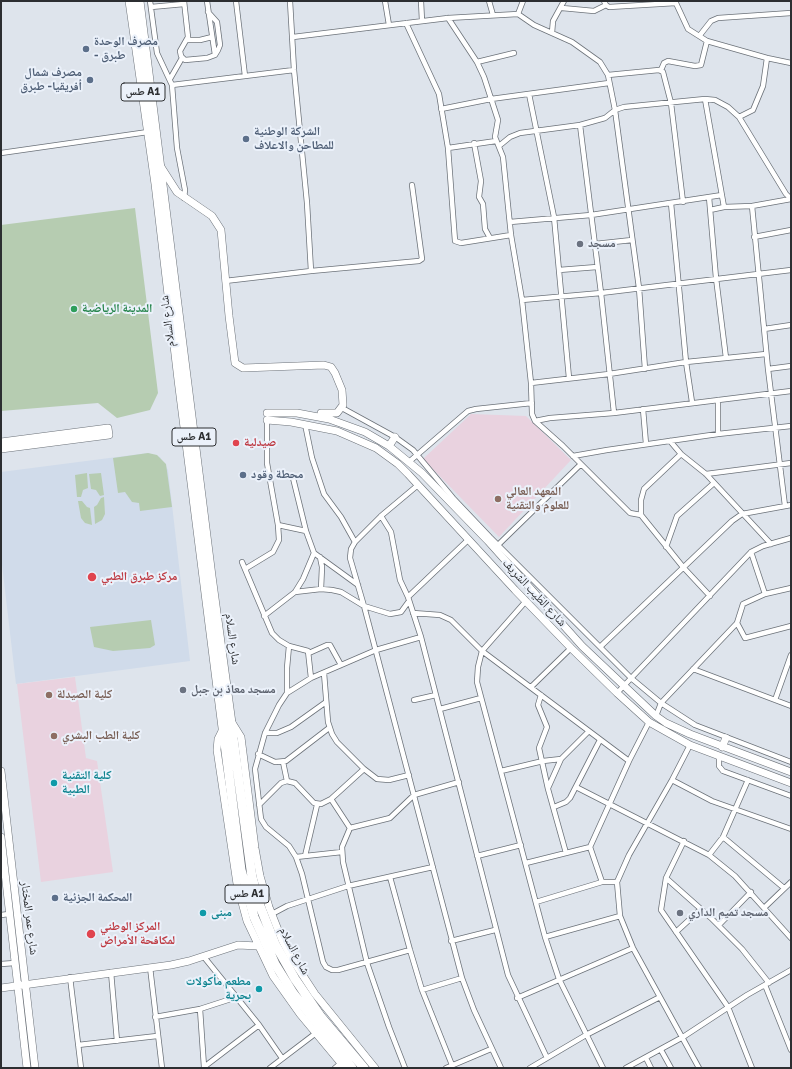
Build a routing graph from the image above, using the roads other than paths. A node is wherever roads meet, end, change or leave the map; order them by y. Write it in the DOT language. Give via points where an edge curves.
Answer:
graph roads {
  1 [pos="130,1"];
  2 [pos="139,1"];
  3 [pos="150,1"];
  4 [pos="207,1"];
  5 [pos="236,1"];
  6 [pos="290,1"];
  7 [pos="385,1"];
  8 [pos="421,1"];
  9 [pos="489,1"];
  10 [pos="523,1"];
  11 [pos="564,1"];
  12 [pos="675,2"];
  13 [pos="184,3"];
  14 [pos="605,3"];
  15 [pos="151,7"];
  16 [pos="562,8"];
  17 [pos="208,12"];
  18 [pos="791,13"];
  19 [pos="518,14"];
  20 [pos="494,15"];
  21 [pos="448,18"];
  22 [pos="422,22"];
  23 [pos="406,23"];
  24 [pos="389,25"];
  25 [pos="552,33"];
  26 [pos="700,35"];
  27 [pos="212,37"];
  28 [pos="293,37"];
  29 [pos="188,40"];
  30 [pos="708,41"];
  31 [pos="514,54"];
  32 [pos="215,55"];
  33 [pos="182,58"];
  34 [pos="767,58"];
  35 [pos="477,62"];
  36 [pos="791,62"];
  37 [pos="294,70"];
  38 [pos="662,70"];
  39 [pos="608,75"];
  40 [pos="245,76"];
  41 [pos="170,79"];
  42 [pos="609,83"];
  43 [pos="172,86"];
  44 [pos="529,94"];
  45 [pos="491,99"];
  46 [pos="705,99"];
  47 [pos="671,103"];
  48 [pos="441,109"];
  49 [pos="615,110"];
  50 [pos="739,117"];
  51 [pos="580,125"];
  52 [pos="148,132"];
  53 [pos="537,132"];
  54 [pos="496,141"];
  55 [pos="474,143"];
  56 [pos="499,146"];
  57 [pos="448,148"];
  58 [pos="1,153"];
  59 [pos="161,166"];
  60 [pos="160,183"];
  61 [pos="412,184"];
  62 [pos="722,194"];
  63 [pos="709,197"];
  64 [pos="184,198"];
  65 [pos="791,199"];
  66 [pos="683,202"];
  67 [pos="671,203"];
  68 [pos="752,206"];
  69 [pos="724,207"];
  70 [pos="628,208"];
  71 [pos="710,210"];
  72 [pos="591,215"];
  73 [pos="554,217"];
  74 [pos="510,222"];
  75 [pos="791,230"];
  76 [pos="511,235"];
  77 [pos="754,237"];
  78 [pos="490,238"];
  79 [pos="632,240"];
  80 [pos="595,244"];
  81 [pos="597,267"];
  82 [pos="559,270"];
  83 [pos="791,270"];
  84 [pos="311,271"];
  85 [pos="757,273"];
  86 [pos="716,278"];
  87 [pos="225,281"];
  88 [pos="678,283"];
  89 [pos="639,288"];
  90 [pos="601,293"];
  91 [pos="561,296"];
  92 [pos="522,300"];
  93 [pos="791,325"];
  94 [pos="764,329"];
  95 [pos="766,354"];
  96 [pos="726,358"];
  97 [pos="686,362"];
  98 [pos="791,366"];
  99 [pos="646,368"];
  100 [pos="768,369"];
  101 [pos="609,374"];
  102 [pos="569,378"];
  103 [pos="531,383"];
  104 [pos="791,391"];
  105 [pos="770,393"];
  106 [pos="718,400"];
  107 [pos="692,402"];
  108 [pos="532,403"];
  109 [pos="342,408"];
  110 [pos="643,409"];
  111 [pos="614,413"];
  112 [pos="307,415"];
  113 [pos="267,416"];
  114 [pos="535,421"];
  115 [pos="305,424"];
  116 [pos="791,426"];
  117 [pos="775,428"];
  118 [pos="718,434"];
  119 [pos="395,437"];
  120 [pos="670,441"];
  121 [pos="1,442"];
  122 [pos="646,444"];
  123 [pos="389,446"];
  124 [pos="1,449"];
  125 [pos="417,454"];
  126 [pos="681,454"];
  127 [pos="573,456"];
  128 [pos="410,461"];
  129 [pos="791,463"];
  130 [pos="581,464"];
  131 [pos="779,465"];
  132 [pos="706,474"];
  133 [pos="293,478"];
  134 [pos="714,483"];
  135 [pos="418,485"];
  136 [pos="791,505"];
  137 [pos="785,506"];
  138 [pos="742,514"];
  139 [pos="641,515"];
  140 [pos="382,516"];
  141 [pos="278,526"];
  142 [pos="306,531"];
  143 [pos="478,531"];
  144 [pos="791,538"];
  145 [pos="469,539"];
  146 [pos="488,541"];
  147 [pos="355,542"];
  148 [pos="771,544"];
  149 [pos="498,545"];
  150 [pos="666,547"];
  151 [pos="480,551"];
  152 [pos="752,552"];
  153 [pos="314,553"];
  154 [pos="320,557"];
  155 [pos="242,562"];
  156 [pos="683,567"];
  157 [pos="245,570"];
  158 [pos="358,584"];
  159 [pos="791,588"];
  160 [pos="321,589"];
  161 [pos="295,592"];
  162 [pos="765,594"];
  163 [pos="710,596"];
  164 [pos="409,599"];
  165 [pos="526,601"];
  166 [pos="364,606"];
  167 [pos="414,613"];
  168 [pos="264,616"];
  169 [pos="737,623"];
  170 [pos="791,626"];
  171 [pos="421,637"];
  172 [pos="289,646"];
  173 [pos="600,647"];
  174 [pos="571,648"];
  175 [pos="376,650"];
  176 [pos="482,651"];
  177 [pos="309,653"];
  178 [pos="790,659"];
  179 [pos="341,665"];
  180 [pos="693,669"];
  181 [pos="324,673"];
  182 [pos="312,678"];
  183 [pos="631,678"];
  184 [pos="531,687"];
  185 [pos="624,687"];
  186 [pos="223,692"];
  187 [pos="288,693"];
  188 [pos="617,693"];
  189 [pos="436,695"];
  190 [pos="541,695"];
  191 [pos="481,698"];
  192 [pos="414,700"];
  193 [pos="775,700"];
  194 [pos="326,702"];
  195 [pos="660,703"];
  196 [pos="791,706"];
  197 [pos="440,709"];
  198 [pos="656,716"];
  199 [pos="232,721"];
  200 [pos="649,722"];
  201 [pos="329,728"];
  202 [pos="223,729"];
  203 [pos="588,732"];
  204 [pos="265,733"];
  205 [pos="726,738"];
  206 [pos="600,740"];
  207 [pos="690,745"];
  208 [pos="722,747"];
  209 [pos="258,754"];
  210 [pos="720,756"];
  211 [pos="561,759"];
  212 [pos="543,761"];
  213 [pos="629,761"];
  214 [pos="283,762"];
  215 [pos="791,762"];
  216 [pos="768,763"];
  217 [pos="364,769"];
  218 [pos="1,771"];
  219 [pos="502,771"];
  220 [pos="788,771"];
  221 [pos="764,773"];
  222 [pos="409,775"];
  223 [pos="672,780"];
  224 [pos="748,780"];
  225 [pos="782,780"];
  226 [pos="287,781"];
  227 [pos="459,782"];
  228 [pos="791,783"];
  229 [pos="576,787"];
  230 [pos="548,788"];
  231 [pos="414,795"];
  232 [pos="791,796"];
  233 [pos="331,799"];
  234 [pos="610,803"];
  235 [pos="259,805"];
  236 [pos="317,805"];
  237 [pos="554,807"];
  238 [pos="736,809"];
  239 [pos="647,822"];
  240 [pos="350,828"];
  241 [pos="791,829"];
  242 [pos="1,837"];
  243 [pos="723,837"];
  244 [pos="1,841"];
  245 [pos="684,841"];
  246 [pos="521,845"];
  247 [pos="590,847"];
  248 [pos="342,852"];
  249 [pos="566,853"];
  250 [pos="709,855"];
  251 [pos="305,856"];
  252 [pos="477,856"];
  253 [pos="296,857"];
  254 [pos="6,858"];
  255 [pos="526,864"];
  256 [pos="433,867"];
  257 [pos="390,877"];
  258 [pos="666,878"];
  259 [pos="602,882"];
  260 [pos="617,882"];
  261 [pos="791,882"];
  262 [pos="348,886"];
  263 [pos="784,888"];
  264 [pos="4,890"];
  265 [pos="751,892"];
  266 [pos="307,898"];
  267 [pos="536,902"];
  268 [pos="765,907"];
  269 [pos="701,909"];
  270 [pos="10,914"];
  271 [pos="272,914"];
  272 [pos="1,915"];
  273 [pos="620,916"];
  274 [pos="719,926"];
  275 [pos="495,930"];
  276 [pos="251,932"];
  277 [pos="676,932"];
  278 [pos="545,937"];
  279 [pos="791,938"];
  280 [pos="451,941"];
  281 [pos="238,946"];
  282 [pos="258,946"];
  283 [pos="633,948"];
  284 [pos="410,950"];
  285 [pos="204,957"];
  286 [pos="15,963"];
  287 [pos="367,963"];
  288 [pos="1,964"];
  289 [pos="150,967"];
  290 [pos="791,970"];
  291 [pos="111,972"];
  292 [pos="70,977"];
  293 [pos="462,978"];
  294 [pos="560,979"];
  295 [pos="26,984"];
  296 [pos="767,984"];
  297 [pos="17,985"];
  298 [pos="1,988"];
  299 [pos="422,990"];
  300 [pos="236,997"];
  301 [pos="660,997"];
  302 [pos="517,998"];
  303 [pos="728,1007"];
  304 [pos="200,1009"];
  305 [pos="155,1017"];
  306 [pos="259,1025"];
  307 [pos="316,1033"];
  308 [pos="586,1035"];
  309 [pos="158,1036"];
  310 [pos="684,1037"];
  311 [pos="117,1041"];
  312 [pos="32,1046"];
  313 [pos="78,1046"];
  314 [pos="25,1047"];
  315 [pos="491,1048"];
  316 [pos="661,1050"];
  317 [pos="791,1050"];
  318 [pos="282,1058"];
  319 [pos="547,1058"];
  320 [pos="646,1058"];
  321 [pos="452,1065"];
  322 [pos="340,1066"];
  323 [pos="204,1067"];
  324 [pos="27,1068"];
  325 [pos="35,1068"];
  326 [pos="81,1068"];
  327 [pos="162,1068"];
  328 [pos="270,1068"];
  329 [pos="352,1068"];
  330 [pos="364,1068"];
  331 [pos="375,1068"];
  332 [pos="405,1068"];
  333 [pos="446,1068"];
  334 [pos="501,1068"];
  335 [pos="530,1068"];
  336 [pos="603,1068"];
  337 [pos="626,1068"];
  338 [pos="651,1068"];
  339 [pos="671,1068"];
  340 [pos="698,1068"];
  341 [pos="752,1068"];
  1 -- 52 [label="highway, طس A1"];
  2 -- 59 [label="highway, طس A1"];
  3 -- 15 [label="street"];
  4 -- 17 [label="street"];
  5 -- 40 [label="street"];
  6 -- 28 [label="street"];
  7 -- 24 [label="street"];
  8 -- 22 [label="street"];
  9 -- 20 [label="street"];
  10 -- 19 [label="street"];
  11 -- 16 [label="street"];
  12 -- 14 [label="street" via="609,7"];
  12 -- 26 [label="street" via="688,29"];
  13 -- 15 [label="street"];
  13 -- 29 [label="street"];
  14 -- 16 [label="street" via="594,11"];
  15 -- 41 [label="street" via="157,53"];
  16 -- 25 [label="street" via="553,22"];
  17 -- 27 [label="street"];
  17 -- 32 [label="street" via="216,19 217,25 220,45"];
  18 -- 26 [label="street" via="718,18 711,21"];
  19 -- 20 [label="street"];
  19 -- 25 [label="street"];
  20 -- 21 [label="street"];
  21 -- 22 [label="street"];
  21 -- 35 [label="street"];
  22 -- 23 [label="street"];
  23 -- 24 [label="street"];
  23 -- 48 [label="street" via="434,82"];
  24 -- 28 [label="street"];
  25 -- 39 [label="street" via="572,42 600,62"];
  26 -- 30 [label="street"];
  27 -- 29 [label="street"];
  27 -- 32 [label="street"];
  28 -- 37 [label="street"];
  29 -- 33 [label="street" via="180,49"];
  30 -- 34 [label="street"];
  30 -- 38 [label="street" via="701,64 694,66 668,61 664,63"];
  31 -- 35 [label="street"];
  32 -- 33 [label="street" via="188,60"];
  33 -- 41 [label="street"];
  34 -- 36 [label="street"];
  34 -- 50 [label="street" via="763,86 753,110"];
  35 -- 45 [label="street"];
  37 -- 40 [label="street"];
  37 -- 84 [label="street" via="307,196"];
  38 -- 39 [label="street"];
  38 -- 47 [label="street"];
  39 -- 42 [label="street"];
  40 -- 43 [label="street"];
  41 -- 43 [label="street"];
  42 -- 44 [label="street"];
  42 -- 49 [label="street"];
  43 -- 64 [label="street"];
  44 -- 45 [label="street"];
  44 -- 53 [label="street"];
  45 -- 48 [label="street"];
  45 -- 54 [label="street" via="498,122"];
  46 -- 47 [label="street"];
  46 -- 50 [label="street" via="715,100"];
  46 -- 62 [label="street"];
  47 -- 49 [label="street"];
  47 -- 66 [label="street"];
  48 -- 57 [label="street"];
  49 -- 51 [label="street" via="605,118"];
  49 -- 70 [label="street"];
  50 -- 65 [label="street"];
  51 -- 53 [label="street"];
  51 -- 72 [label="street"];
  52 -- 58 [label="street"];
  52 -- 60 [label="highway, طس A1"];
  53 -- 56 [label="street" via="514,135"];
  53 -- 73 [label="street"];
  54 -- 55 [label="street"];
  54 -- 56 [label="street"];
  55 -- 57 [label="street"];
  55 -- 78 [label="street" via="481,181 479,197 483,204 485,229"];
  56 -- 74 [label="street" via="503,157"];
  57 -- 78 [label="street" via="455,242"];
  59 -- 60 [label="highway, طس A1"];
  59 -- 64 [label="main road" via="172,185"];
  60 -- 186 [label="highway, شارع السلام / طس A1"];
  61 -- 84 [label="street" via="421,260"];
  62 -- 63 [label="street"];
  62 -- 69 [label="street"];
  63 -- 66 [label="street"];
  63 -- 71 [label="street"];
  64 -- 87 [label="main road" via="209,214 219,226"];
  65 -- 68 [label="street"];
  66 -- 67 [label="street"];
  67 -- 70 [label="street"];
  67 -- 88 [label="street"];
  68 -- 69 [label="street"];
  68 -- 77 [label="street"];
  69 -- 71 [label="street"];
  70 -- 72 [label="street"];
  70 -- 79 [label="street"];
  71 -- 86 [label="street"];
  72 -- 73 [label="street"];
  72 -- 80 [label="street"];
  73 -- 74 [label="street"];
  73 -- 82 [label="street"];
  74 -- 76 [label="street"];
  75 -- 77 [label="street"];
  76 -- 78 [label="street"];
  76 -- 92 [label="street"];
  77 -- 85 [label="street"];
  79 -- 80 [label="street"];
  79 -- 89 [label="street"];
  80 -- 81 [label="street"];
  81 -- 82 [label="street"];
  81 -- 90 [label="street"];
  82 -- 91 [label="street"];
  83 -- 85 [label="street"];
  84 -- 87 [label="street"];
  85 -- 86 [label="street"];
  85 -- 94 [label="street"];
  86 -- 88 [label="street"];
  86 -- 96 [label="street"];
  87 -- 109 [label="main road" via="235,363 246,368 328,366 335,373 342,390"];
  88 -- 89 [label="street"];
  88 -- 97 [label="street"];
  89 -- 90 [label="street"];
  89 -- 99 [label="street"];
  90 -- 91 [label="street"];
  90 -- 101 [label="street"];
  91 -- 92 [label="street"];
  91 -- 102 [label="street"];
  92 -- 103 [label="street"];
  93 -- 94 [label="street"];
  94 -- 95 [label="street"];
  95 -- 96 [label="street"];
  95 -- 100 [label="street"];
  96 -- 97 [label="street"];
  97 -- 99 [label="street"];
  97 -- 107 [label="street"];
  98 -- 100 [label="street"];
  99 -- 101 [label="street"];
  100 -- 105 [label="street"];
  101 -- 102 [label="street"];
  101 -- 111 [label="street"];
  102 -- 103 [label="street"];
  103 -- 108 [label="street"];
  104 -- 105 [label="street"];
  105 -- 106 [label="street"];
  105 -- 117 [label="street"];
  106 -- 107 [label="street"];
  106 -- 118 [label="street"];
  107 -- 110 [label="street"];
  108 -- 114 [label="street"];
  108 -- 125 [label="street" via="468,411"];
  109 -- 112 [label="main road" via="334,414 312,412"];
  109 -- 119 [label="street"];
  110 -- 111 [label="street"];
  110 -- 122 [label="street"];
  111 -- 114 [label="street"];
  112 -- 113 [label="main road, شارع الطيب الشريف"];
  112 -- 115 [label="main road"];
  112 -- 123 [label="main road, شارع الطيب الشريف" via="329,418 359,429"];
  113 -- 115 [label="main road, شارع الطيب الشريف"];
  113 -- 141 [label="street" via="266,463"];
  114 -- 127 [label="street"];
  115 -- 135 [label="main road, شارع الطيب الشريف" via="337,431 376,448 398,464"];
  115 -- 147 [label="street" via="312,458 324,494"];
  116 -- 117 [label="street"];
  117 -- 118 [label="street"];
  117 -- 131 [label="street"];
  118 -- 120 [label="street"];
  119 -- 123 [label="main road"];
  119 -- 125 [label="street"];
  120 -- 122 [label="street"];
  120 -- 126 [label="street"];
  121 -- 124 [label="main road" via="108,431"];
  122 -- 127 [label="street"];
  123 -- 128 [label="main road, شارع الطيب الشريف"];
  125 -- 128 [label="street"];
  125 -- 149 [label="street" via="453,498"];
  126 -- 132 [label="street"];
  126 -- 139 [label="street" via="644,489"];
  127 -- 130 [label="street"];
  128 -- 143 [label="main road, شارع الطيب الشريف"];
  129 -- 131 [label="street"];
  130 -- 139 [label="street" via="630,513"];
  130 -- 149 [label="street"];
  131 -- 132 [label="street"];
  131 -- 137 [label="street"];
  132 -- 134 [label="street"];
  133 -- 142 [label="street"];
  134 -- 138 [label="street"];
  134 -- 150 [label="street" via="677,516"];
  135 -- 140 [label="street"];
  135 -- 145 [label="main road, شارع الطيب الشريف"];
  136 -- 137 [label="street"];
  137 -- 138 [label="street"];
  138 -- 148 [label="street"];
  138 -- 156 [label="street"];
  139 -- 150 [label="street"];
  140 -- 147 [label="street"];
  140 -- 164 [label="street" via="391,532 400,580"];
  141 -- 142 [label="street"];
  141 -- 157 [label="street" via="279,540 276,548"];
  142 -- 153 [label="street"];
  143 -- 145 [label="main road" via="476,538"];
  143 -- 146 [label="main road, شارع الطيب الشريف"];
  144 -- 148 [label="street"];
  145 -- 151 [label="main road, شارع الطيب الشريف"];
  145 -- 164 [label="street"];
  146 -- 151 [label="main road" via="481,546"];
  146 -- 185 [label="main road, شارع الطيب الشريف" via="582,646"];
  147 -- 158 [label="street" via="350,558"];
  148 -- 152 [label="street"];
  149 -- 173 [label="street"];
  150 -- 156 [label="street"];
  151 -- 165 [label="main road, شارع الطيب الشريف"];
  152 -- 162 [label="street"];
  152 -- 163 [label="street"];
  153 -- 154 [label="street"];
  153 -- 161 [label="street"];
  154 -- 158 [label="street"];
  154 -- 160 [label="street"];
  155 -- 157 [label="street"];
  156 -- 163 [label="street"];
  156 -- 173 [label="street"];
  157 -- 168 [label="street"];
  158 -- 166 [label="street"];
  159 -- 162 [label="street"];
  160 -- 161 [label="street"];
  160 -- 166 [label="street" via="341,592"];
  161 -- 168 [label="street"];
  162 -- 169 [label="street" via="743,604"];
  163 -- 183 [label="street"];
  164 -- 166 [label="street" via="396,614"];
  164 -- 167 [label="street"];
  165 -- 174 [label="main road, شارع الطيب الشريف"];
  165 -- 176 [label="street"];
  166 -- 175 [label="street"];
  167 -- 171 [label="street"];
  167 -- 176 [label="street" via="448,618"];
  168 -- 172 [label="street" via="272,633"];
  169 -- 170 [label="street" via="745,638"];
  169 -- 180 [label="street"];
  171 -- 175 [label="street"];
  171 -- 189 [label="street"];
  172 -- 177 [label="street" via="305,649"];
  172 -- 187 [label="street"];
  173 -- 183 [label="street"];
  174 -- 184 [label="street"];
  174 -- 188 [label="main road, شارع الطيب الشريف"];
  175 -- 179 [label="street"];
  175 -- 222 [label="street"];
  176 -- 184 [label="street"];
  176 -- 191 [label="street" via="477,674"];
  177 -- 179 [label="street" via="330,645"];
  177 -- 182 [label="street"];
  178 -- 193 [label="street"];
  179 -- 181 [label="street"];
  180 -- 193 [label="street"];
  180 -- 195 [label="street"];
  181 -- 182 [label="street"];
  181 -- 194 [label="street"];
  182 -- 187 [label="street"];
  183 -- 185 [label="street"];
  183 -- 195 [label="street"];
  184 -- 190 [label="street"];
  185 -- 188 [label="street"];
  185 -- 198 [label="main road, شارع الطيب الشريف"];
  186 -- 199 [label="highway, شارع السلام"];
  186 -- 202 [label="highway, شارع السلام / طس A1"];
  187 -- 204 [label="street"];
  188 -- 200 [label="main road, شارع الطيب الشريف"];
  189 -- 192 [label="street"];
  189 -- 197 [label="street"];
  190 -- 203 [label="street"];
  190 -- 212 [label="street" via="538,705 547,728 539,745"];
  191 -- 197 [label="street"];
  191 -- 219 [label="street"];
  193 -- 196 [label="street"];
  194 -- 201 [label="street"];
  194 -- 204 [label="street" via="291,727 277,733"];
  195 -- 198 [label="street"];
  195 -- 205 [label="street" via="695,725"];
  197 -- 227 [label="street"];
  198 -- 208 [label="main road, شارع الطيب الشريف" via="676,728"];
  199 -- 271 [label="main road" via="241,738 256,856"];
  199 -- 330 [label="highway, شارع السلام" via="247,845 260,906 275,944 295,979 321,1016"];
  200 -- 207 [label="main road, شارع الطيب الشريف"];
  200 -- 213 [label="street"];
  201 -- 214 [label="street" via="293,758"];
  201 -- 217 [label="street" via="337,742"];
  202 -- 276 [label="main road" via="217,746 230,843 240,896"];
  202 -- 329 [label="highway, شارع السلام / طس A1" via="239,859 258,928 275,964 293,993"];
  203 -- 206 [label="street"];
  203 -- 211 [label="street"];
  204 -- 209 [label="street"];
  205 -- 208 [label="main road"];
  205 -- 215 [label="street"];
  206 -- 213 [label="street"];
  206 -- 229 [label="street"];
  207 -- 210 [label="main road, شارع الطيب الشريف"];
  207 -- 223 [label="street"];
  208 -- 216 [label="main road, شارع الطيب الشريف"];
  209 -- 214 [label="street" via="272,761"];
  209 -- 235 [label="street" via="255,769"];
  210 -- 221 [label="main road, شارع الطيب الشريف"];
  210 -- 224 [label="street" via="719,766 723,771"];
  211 -- 212 [label="street"];
  211 -- 230 [label="street"];
  212 -- 219 [label="street"];
  212 -- 230 [label="street"];
  213 -- 234 [label="street"];
  214 -- 226 [label="street"];
  216 -- 220 [label="main road, شارع الطيب الشريف"];
  216 -- 221 [label="main road" via="770,769"];
  217 -- 222 [label="street" via="377,779 383,780"];
  217 -- 233 [label="street"];
  218 -- 254 [label="main road, شارع عمر المختار"];
  219 -- 246 [label="street"];
  220 -- 225 [label="main road" via="781,772"];
  221 -- 225 [label="main road, شارع الطيب الشريف"];
  222 -- 231 [label="street"];
  223 -- 238 [label="street" via="703,797"];
  223 -- 239 [label="street"];
  224 -- 232 [label="street"];
  224 -- 238 [label="street"];
  225 -- 228 [label="main road, شارع الطيب الشريف"];
  226 -- 235 [label="street" via="281,783"];
  226 -- 236 [label="street" via="295,783"];
  227 -- 231 [label="street"];
  227 -- 252 [label="street"];
  229 -- 234 [label="street"];
  229 -- 237 [label="street" via="568,800"];
  230 -- 237 [label="street"];
  231 -- 240 [label="street" via="390,818"];
  231 -- 256 [label="street"];
  233 -- 236 [label="street"];
  233 -- 240 [label="street"];
  234 -- 239 [label="street"];
  234 -- 247 [label="street"];
  235 -- 253 [label="street" via="262,822 289,846"];
  236 -- 251 [label="street"];
  237 -- 249 [label="street"];
  238 -- 241 [label="street"];
  238 -- 243 [label="street"];
  239 -- 245 [label="street"];
  239 -- 260 [label="street"];
  240 -- 248 [label="street" via="343,841"];
  242 -- 244 [label="main road, شارع عمر المختار"];
  243 -- 250 [label="street"];
  243 -- 263 [label="street"];
  244 -- 254 [label="main road, شارع عمر المختار"];
  245 -- 250 [label="street"];
  245 -- 258 [label="street"];
  246 -- 252 [label="street"];
  246 -- 255 [label="street"];
  247 -- 249 [label="street"];
  247 -- 259 [label="street"];
  248 -- 251 [label="street"];
  248 -- 262 [label="street"];
  249 -- 255 [label="street"];
  250 -- 265 [label="street"];
  251 -- 253 [label="street"];
  252 -- 275 [label="street"];
  253 -- 266 [label="street"];
  254 -- 264 [label="main road, شارع عمر المختار"];
  254 -- 295 [label="main road, شارع عمر المختار"];
  255 -- 267 [label="street"];
  256 -- 257 [label="street"];
  256 -- 280 [label="street"];
  257 -- 262 [label="street"];
  257 -- 284 [label="street"];
  258 -- 269 [label="street"];
  258 -- 277 [label="street" via="661,910"];
  259 -- 260 [label="street"];
  259 -- 267 [label="street"];
  260 -- 273 [label="street"];
  261 -- 263 [label="street"];
  262 -- 266 [label="street"];
  262 -- 287 [label="street"];
  263 -- 268 [label="street"];
  264 -- 270 [label="main road, شارع عمر المختار"];
  265 -- 268 [label="street"];
  265 -- 274 [label="street"];
  266 -- 271 [label="street"];
  266 -- 287 [label="street" via="326,967 335,971"];
  267 -- 278 [label="street"];
  268 -- 279 [label="street"];
  269 -- 274 [label="street"];
  269 -- 277 [label="street"];
  270 -- 272 [label="street"];
  270 -- 286 [label="main road, شارع عمر المختار"];
  271 -- 331 [label="main road" via="282,940 305,981"];
  273 -- 278 [label="street"];
  273 -- 283 [label="street"];
  274 -- 296 [label="street" via="742,949"];
  275 -- 280 [label="street"];
  275 -- 302 [label="street"];
  276 -- 281 [label="main road"];
  276 -- 282 [label="main road"];
  277 -- 303 [label="street"];
  278 -- 294 [label="street"];
  280 -- 293 [label="street"];
  281 -- 282 [label="main road"];
  281 -- 285 [label="main road"];
  282 -- 307 [label="main road" via="273,976"];
  283 -- 294 [label="street"];
  283 -- 301 [label="street"];
  284 -- 287 [label="street"];
  284 -- 299 [label="street"];
  285 -- 289 [label="main road"];
  285 -- 300 [label="street"];
  286 -- 288 [label="street"];
  286 -- 297 [label="main road, شارع عمر المختار"];
  287 -- 332 [label="street"];
  289 -- 291 [label="main road"];
  289 -- 305 [label="street"];
  290 -- 296 [label="street"];
  291 -- 292 [label="main road"];
  291 -- 311 [label="street"];
  292 -- 295 [label="main road"];
  292 -- 313 [label="street"];
  293 -- 299 [label="street"];
  293 -- 315 [label="street"];
  294 -- 302 [label="street"];
  294 -- 308 [label="street"];
  295 -- 297 [label="main road"];
  295 -- 312 [label="main road, شارع عمر المختار"];
  296 -- 303 [label="street"];
  296 -- 317 [label="street"];
  297 -- 298 [label="main road"];
  297 -- 314 [label="main road, شارع عمر المختار"];
  299 -- 321 [label="street"];
  300 -- 304 [label="street"];
  300 -- 306 [label="street"];
  301 -- 308 [label="street"];
  301 -- 310 [label="street"];
  302 -- 319 [label="street"];
  303 -- 310 [label="street"];
  303 -- 341 [label="street"];
  304 -- 305 [label="street"];
  304 -- 323 [label="street"];
  305 -- 309 [label="street"];
  306 -- 318 [label="street"];
  306 -- 323 [label="street"];
  307 -- 318 [label="street"];
  307 -- 322 [label="main road"];
  308 -- 319 [label="street"];
  308 -- 336 [label="street"];
  309 -- 311 [label="street"];
  309 -- 327 [label="street"];
  310 -- 316 [label="street"];
  310 -- 340 [label="street"];
  311 -- 313 [label="street"];
  312 -- 314 [label="main road"];
  312 -- 325 [label="main road, شارع عمر المختار"];
  313 -- 326 [label="street"];
  314 -- 324 [label="main road, شارع عمر المختار"];
  315 -- 321 [label="street"];
  315 -- 334 [label="street"];
  316 -- 320 [label="street"];
  316 -- 339 [label="street"];
  318 -- 328 [label="street"];
  319 -- 335 [label="street"];
  320 -- 337 [label="street"];
  320 -- 338 [label="street"];
  321 -- 333 [label="street"];
}
